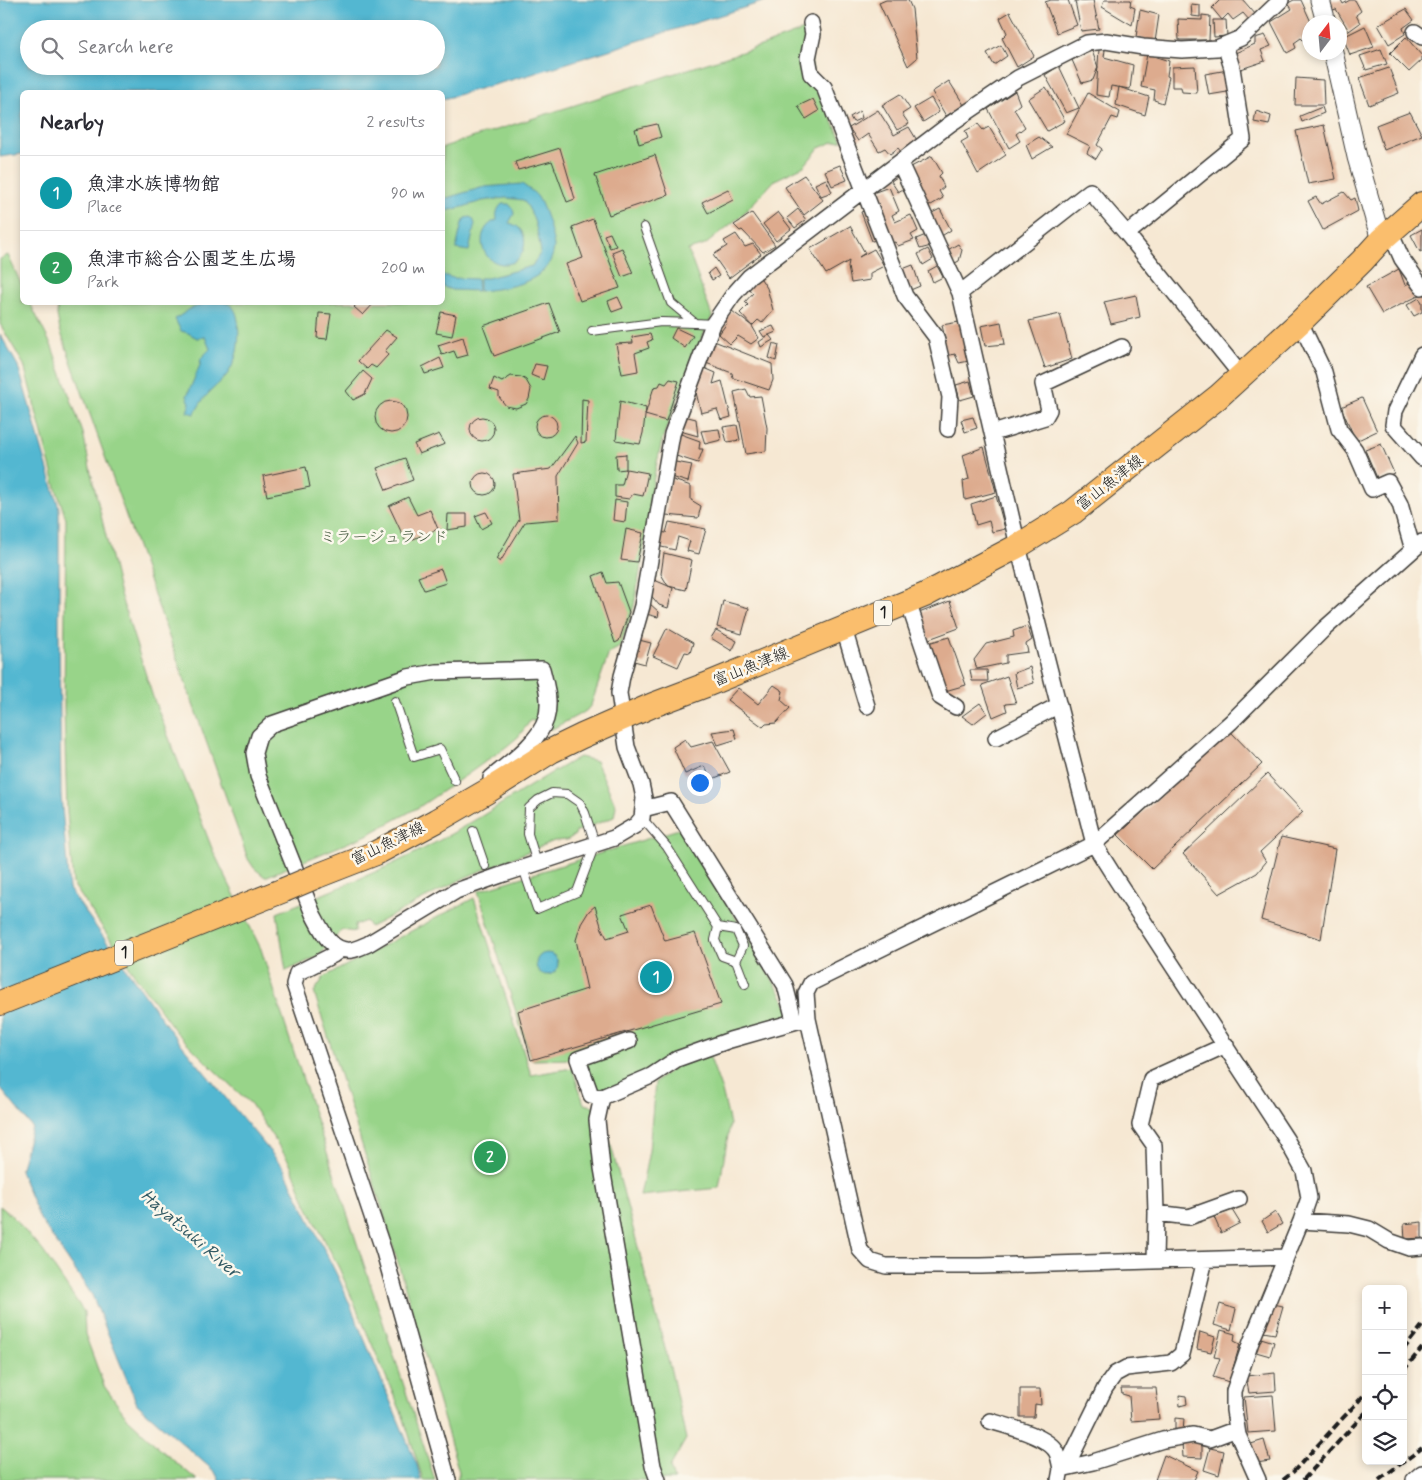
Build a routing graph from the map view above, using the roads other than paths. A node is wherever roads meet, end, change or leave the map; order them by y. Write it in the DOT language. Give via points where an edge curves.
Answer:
graph roads {
  1 [pos="1281,0"];
  2 [pos="1320,0"];
  3 [pos="1324,15"];
  4 [pos="811,23"];
  5 [pos="1225,45"];
  6 [pos="1335,60"];
  7 [pos="900,163"];
  8 [pos="864,189"];
  9 [pos="1422,204"];
  10 [pos="644,226"];
  11 [pos="1127,234"];
  12 [pos="1386,236"];
  13 [pos="1422,287"];
  14 [pos="960,293"];
  15 [pos="1300,322"];
  16 [pos="695,323"];
  17 [pos="713,324"];
  18 [pos="592,331"];
  19 [pos="1122,348"];
  20 [pos="1422,355"];
  21 [pos="1241,375"];
  22 [pos="948,429"];
  23 [pos="993,433"];
  24 [pos="1422,458"];
  25 [pos="1018,546"];
  26 [pos="1417,546"];
  27 [pos="908,602"];
  28 [pos="844,629"];
  29 [pos="395,701"];
  30 [pos="1059,705"];
  31 [pos="867,706"];
  32 [pos="956,707"];
  33 [pos="623,718"];
  34 [pos="996,738"];
  35 [pos="454,781"];
  36 [pos="643,814"];
  37 [pos="446,816"];
  38 [pos="473,831"];
  39 [pos="595,844"];
  40 [pos="1094,844"];
  41 [pos="530,865"];
  42 [pos="485,866"];
  43 [pos="718,927"];
  44 [pos="341,949"];
  45 [pos="736,961"];
  46 [pos="811,983"];
  47 [pos="744,984"];
  48 [pos="785,985"];
  49 [pos="0,1003"];
  50 [pos="802,1020"];
  51 [pos="629,1041"];
  52 [pos="1226,1045"];
  53 [pos="602,1097"];
  54 [pos="1239,1199"];
  55 [pos="1156,1213"];
  56 [pos="1301,1221"];
  57 [pos="1422,1247"];
  58 [pos="1286,1257"];
  59 [pos="1205,1260"];
  60 [pos="1154,1261"];
  61 [pos="990,1421"];
  62 [pos="1237,1429"];
  63 [pos="1422,1473"];
  64 [pos="1060,1474"];
  65 [pos="448,1480"];
  66 [pos="658,1480"];
  67 [pos="1258,1480"];
  68 [pos="1414,1480"];
  1 -- 5 [label="street" via="1241,38"];
  2 -- 3 [label="street"];
  4 -- 8 [label="street" via="813,34 808,58 812,74 824,87"];
  5 -- 7 [label="street" via="1182,50 1106,41 1087,43 1018,78"];
  5 -- 11 [label="street" via="1232,68 1243,138"];
  6 -- 12 [label="street" via="1357,157"];
  7 -- 8 [label="street"];
  7 -- 14 [label="street"];
  8 -- 17 [label="street" via="749,277"];
  8 -- 22 [label="street" via="906,296 936,337 950,397"];
  9 -- 12 [label="main road, 富山魚津線 / 1"];
  10 -- 16 [label="lane" via="671,303"];
  11 -- 14 [label="street" via="1090,191"];
  11 -- 21 [label="street"];
  12 -- 13 [label="street"];
  12 -- 15 [label="main road, 富山魚津線 / 1"];
  14 -- 23 [label="street"];
  15 -- 21 [label="main road, 富山魚津線 / 1"];
  15 -- 26 [label="street" via="1324,372 1339,429 1355,450 1372,489 1388,482"];
  16 -- 17 [label="lane"];
  16 -- 18 [label="lane" via="661,322"];
  17 -- 33 [label="street" via="672,434 642,606 619,693"];
  19 -- 23 [label="street" via="1043,384 1050,410 1045,417"];
  20 -- 24 [label="street" via="1395,412 1393,425"];
  21 -- 25 [label="main road, 富山魚津線 / 1" via="1218,397 1073,512"];
  23 -- 25 [label="street"];
  25 -- 27 [label="main road, 富山魚津線 / 1"];
  25 -- 30 [label="street"];
  26 -- 40 [label="street" via="1324,630 1231,722"];
  27 -- 28 [label="main road, 富山魚津線 / 1"];
  27 -- 32 [label="street" via="940,697"];
  28 -- 31 [label="street"];
  28 -- 33 [label="main road, 富山魚津線 / 1"];
  29 -- 35 [label="lane" via="414,757 440,749"];
  30 -- 34 [label="street"];
  30 -- 40 [label="street"];
  33 -- 36 [label="street" via="627,747 644,798"];
  33 -- 37 [label="main road, 富山魚津線 / 1" via="551,752"];
  36 -- 39 [label="street" via="636,825 614,838"];
  36 -- 43 [label="lane"];
  36 -- 48 [label="street" via="671,802"];
  37 -- 44 [label="street" via="503,768 542,728 548,703 542,669 436,672 408,677 272,724 259,736 254,753 258,776 313,914 332,944"];
  37 -- 49 [label="main road, 富山魚津線 / 1, bridge" via="376,853"];
  38 -- 42 [label="lane"];
  39 -- 41 [label="street"];
  39 -- 41 [label="lane" via="577,892 538,910"];
  39 -- 41 [label="lane" via="580,803 566,794 552,793 529,808"];
  40 -- 46 [label="street"];
  40 -- 52 [label="street"];
  41 -- 44 [label="street" via="456,892 368,944 352,950"];
  43 -- 45 [label="lane" via="715,940 722,956"];
  43 -- 45 [label="lane" via="736,930 743,946"];
  44 -- 65 [label="street" via="297,973 294,984 384,1252"];
  45 -- 47 [label="lane"];
  46 -- 48 [label="street"];
  46 -- 50 [label="street"];
  48 -- 50 [label="street" via="793,1016"];
  50 -- 53 [label="street" via="677,1059 651,1076"];
  50 -- 60 [label="street" via="860,1250 870,1261 886,1266"];
  51 -- 53 [label="street" via="578,1059 591,1095"];
  52 -- 55 [label="street" via="1151,1079 1140,1125 1154,1145"];
  52 -- 56 [label="street" via="1304,1170 1309,1198"];
  53 -- 66 [label="street" via="597,1120 602,1168"];
  54 -- 55 [label="street" via="1189,1217"];
  55 -- 60 [label="street"];
  56 -- 57 [label="street" via="1349,1224 1369,1229 1409,1248"];
  56 -- 58 [label="street"];
  58 -- 59 [label="street"];
  58 -- 62 [label="street" via="1234,1391"];
  59 -- 60 [label="street"];
  59 -- 64 [label="street" via="1182,1354 1171,1362 1126,1368 1115,1374"];
  61 -- 64 [label="street" via="1046,1442 1056,1451"];
  62 -- 64 [label="street" via="1210,1439 1193,1436 1163,1440"];
  62 -- 67 [label="street"];
  63 -- 68 [label="street"];
}
